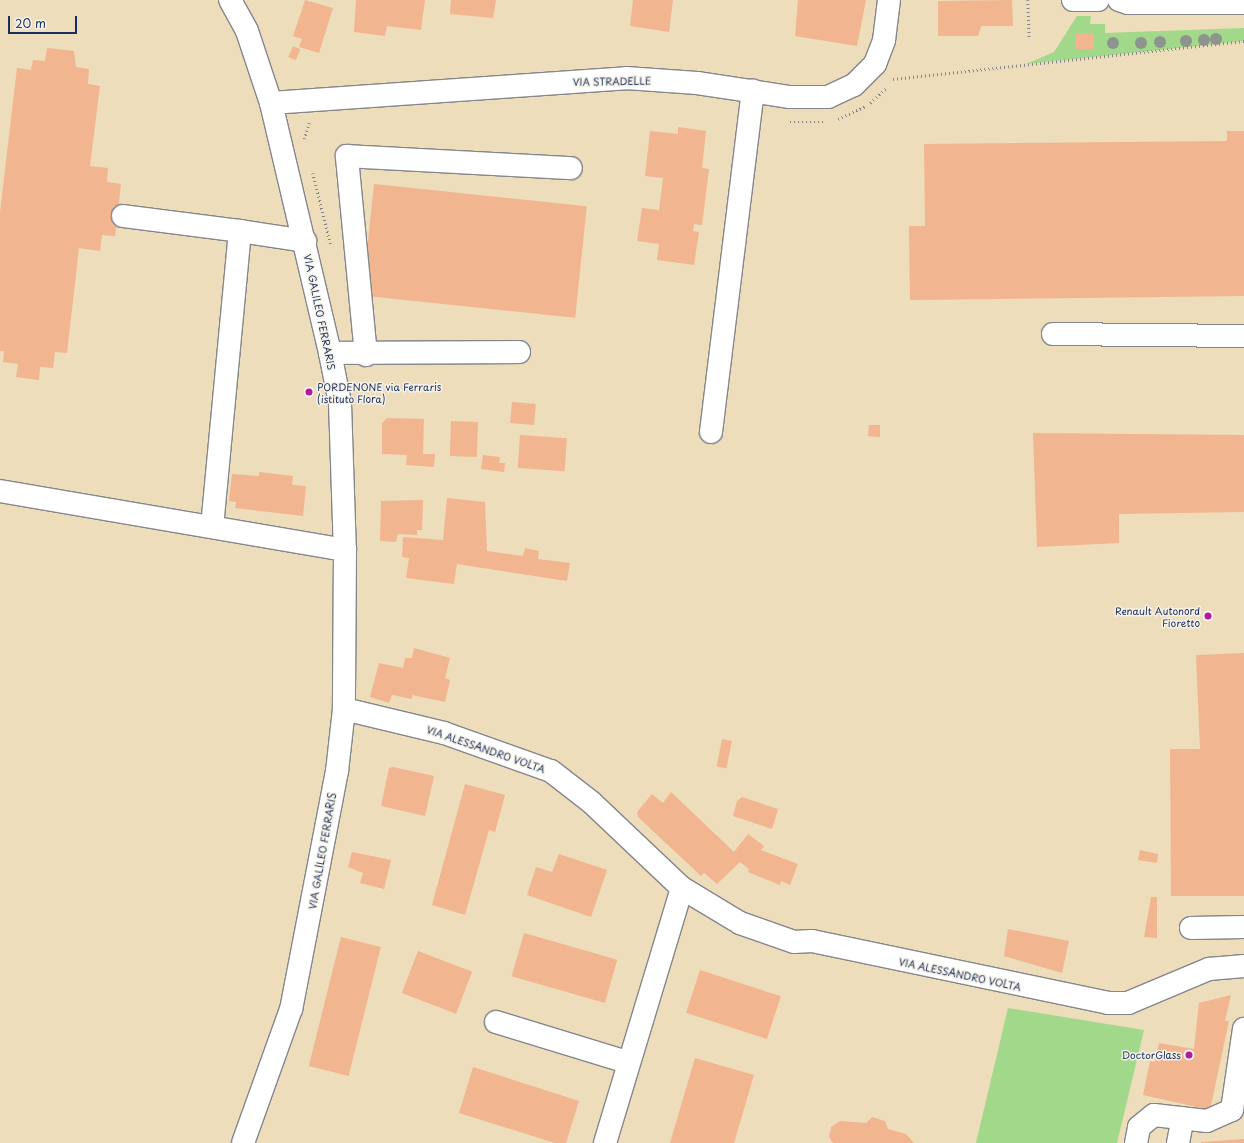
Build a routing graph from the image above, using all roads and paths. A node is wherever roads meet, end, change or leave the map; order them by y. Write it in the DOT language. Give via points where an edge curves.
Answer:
graph roads {
  1 [pos="230,0"];
  2 [pos="889,0"];
  3 [pos="1028,0"];
  4 [pos="1074,0"];
  5 [pos="1098,0"];
  6 [pos="1119,0"];
  7 [pos="1244,3"];
  8 [pos="1029,37"];
  9 [pos="1244,42"];
  10 [pos="888,79"];
  11 [pos="753,91"];
  12 [pos="270,103"];
  13 [pos="571,168"];
  14 [pos="123,216"];
  15 [pos="240,231"];
  16 [pos="305,241"];
  17 [pos="1053,334"];
  18 [pos="1244,336"];
  19 [pos="519,352"];
  20 [pos="330,353"];
  21 [pos="366,355"];
  22 [pos="711,432"];
  23 [pos="0,491"];
  24 [pos="212,526"];
  25 [pos="345,550"];
  26 [pos="344,708"];
  27 [pos="682,888"];
  28 [pos="1244,927"];
  29 [pos="1191,928"];
  30 [pos="1244,966"];
  31 [pos="496,1022"];
  32 [pos="1244,1030"];
  33 [pos="627,1062"];
  34 [pos="1183,1118"];
  35 [pos="243,1143"];
  36 [pos="605,1143"];
  37 [pos="1136,1143"];
  38 [pos="1178,1143"];
  1 -- 12 [label="street, VIA GALILEO FERRARIS" via="247,31"];
  2 -- 11 [label="street, VIA STRADELLE" via="882,48 872,68 854,86 828,97 812,99"];
  3 -- 8 [label="path"];
  4 -- 5 [label="street"];
  6 -- 7 [label="street" via="1128,3"];
  9 -- 10 [label="path"];
  11 -- 12 [label="street, VIA STRADELLE" via="697,82 626,78"];
  11 -- 22 [label="street"];
  12 -- 16 [label="street, VIA GALILEO FERRARIS"];
  13 -- 21 [label="street" via="347,156"];
  14 -- 15 [label="street, VIA GALILEO FERRARIS"];
  15 -- 16 [label="street, VIA GALILEO FERRARIS"];
  15 -- 24 [label="street"];
  16 -- 20 [label="street, VIA GALILEO FERRARIS"];
  17 -- 18 [label="street"];
  19 -- 21 [label="street"];
  20 -- 21 [label="street"];
  20 -- 25 [label="street, VIA GALILEO FERRARIS" via="340,402"];
  23 -- 24 [label="street"];
  24 -- 25 [label="street"];
  25 -- 26 [label="street, VIA GALILEO FERRARIS"];
  26 -- 27 [label="street, VIA ALESSANDRO VOLTA" via="444,733 551,771 590,802"];
  26 -- 35 [label="street, VIA GALILEO FERRARIS" via="337,771 291,1009"];
  27 -- 30 [label="street, VIA ALESSANDRO VOLTA" via="740,923 794,942 812,942 1108,1003 1128,1003 1209,969"];
  27 -- 33 [label="street"];
  28 -- 29 [label="street"];
  31 -- 33 [label="street"];
  32 -- 34 [label="street" via="1232,1110 1207,1121"];
  33 -- 36 [label="street"];
  34 -- 37 [label="street" via="1154,1115 1146,1119 1139,1127"];
  34 -- 38 [label="street"];
}
